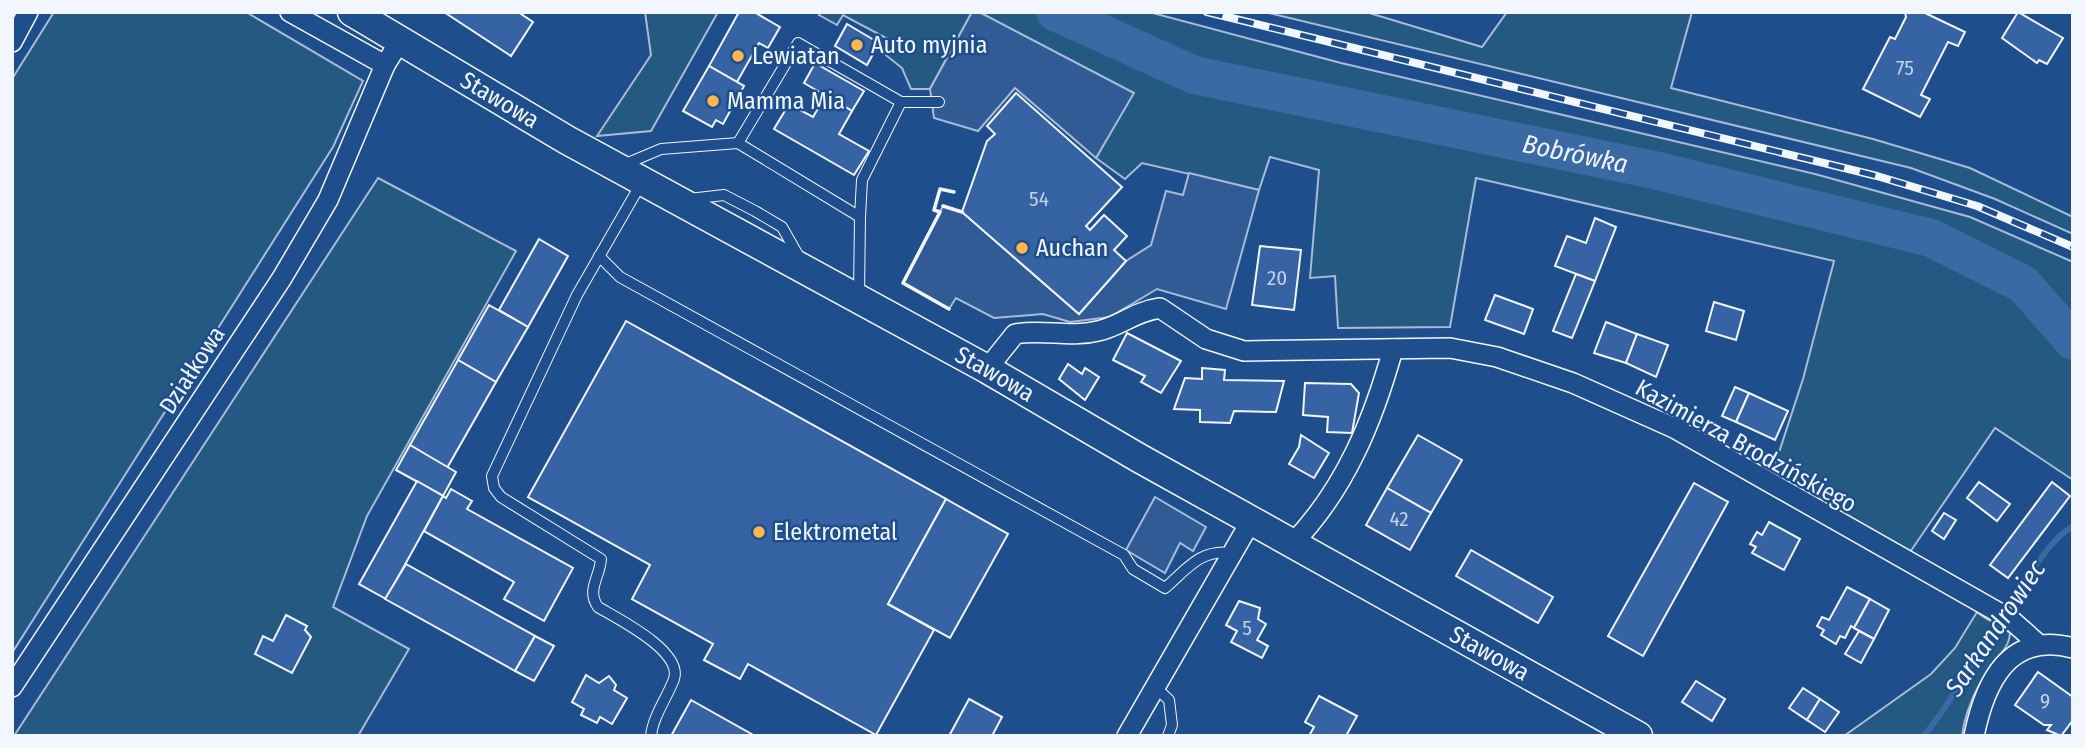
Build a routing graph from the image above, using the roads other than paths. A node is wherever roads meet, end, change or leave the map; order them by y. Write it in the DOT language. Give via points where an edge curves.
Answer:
graph roads {
  1 [pos="28,12"];
  2 [pos="290,12"];
  3 [pos="352,12"];
  4 [pos="400,41"];
  5 [pos="12,42"];
  6 [pos="385,65"];
  7 [pos="901,102"];
  8 [pos="939,102"];
  9 [pos="738,143"];
  10 [pos="618,167"];
  11 [pos="643,181"];
  12 [pos="860,217"];
  13 [pos="599,256"];
  14 [pos="858,301"];
  15 [pos="1393,349"];
  16 [pos="987,369"];
  17 [pos="1251,520"];
  18 [pos="1293,543"];
  19 [pos="1231,553"];
  20 [pos="2037,643"];
  21 [pos="2073,648"];
  22 [pos="12,687"];
  23 [pos="1156,687"];
  24 [pos="652,736"];
  25 [pos="1127,736"];
  26 [pos="1168,736"];
  27 [pos="1638,736"];
  28 [pos="1974,736"];
  1 -- 5 [label="street"];
  2 -- 6 [label="street"];
  3 -- 4 [label="street, Stawowa"];
  4 -- 6 [label="street, Działkowa"];
  4 -- 10 [label="street, Stawowa"];
  6 -- 22 [label="street, Działkowa" via="328,200 282,278"];
  7 -- 8 [label="lane"];
  7 -- 9 [label="lane" via="799,43"];
  7 -- 12 [label="lane" via="862,180"];
  9 -- 10 [label="lane" via="662,149"];
  9 -- 12 [label="lane"];
  10 -- 11 [label="street, Stawowa"];
  11 -- 13 [label="lane"];
  11 -- 14 [label="street, Stawowa"];
  12 -- 14 [label="lane"];
  13 -- 19 [label="lane" via="620,277 1124,555 1133,569 1165,588 1201,556 1215,551"];
  13 -- 24 [label="lane" via="492,476 501,497 601,559 592,599 657,644 672,661 675,676"];
  14 -- 16 [label="street, Stawowa"];
  15 -- 16 [label="street, Kazimierza Brodzińskiego" via="1244,351 1206,339 1160,308 1075,335 1015,334"];
  15 -- 18 [label="street" via="1347,474 1323,511"];
  15 -- 20 [label="street, Kazimierza Brodzińskiego" via="1450,348 1497,357 1573,383 1674,428 2010,619"];
  16 -- 17 [label="street, Stawowa"];
  17 -- 18 [label="street, Stawowa"];
  17 -- 19 [label="street"];
  18 -- 27 [label="street, Stawowa"];
  19 -- 23 [label="street"];
  20 -- 21 [label="street"];
  20 -- 28 [label="street" via="2014,654 1992,681 1981,703"];
  23 -- 25 [label="street"];
  23 -- 26 [label="lane" via="1170,700"];
}
